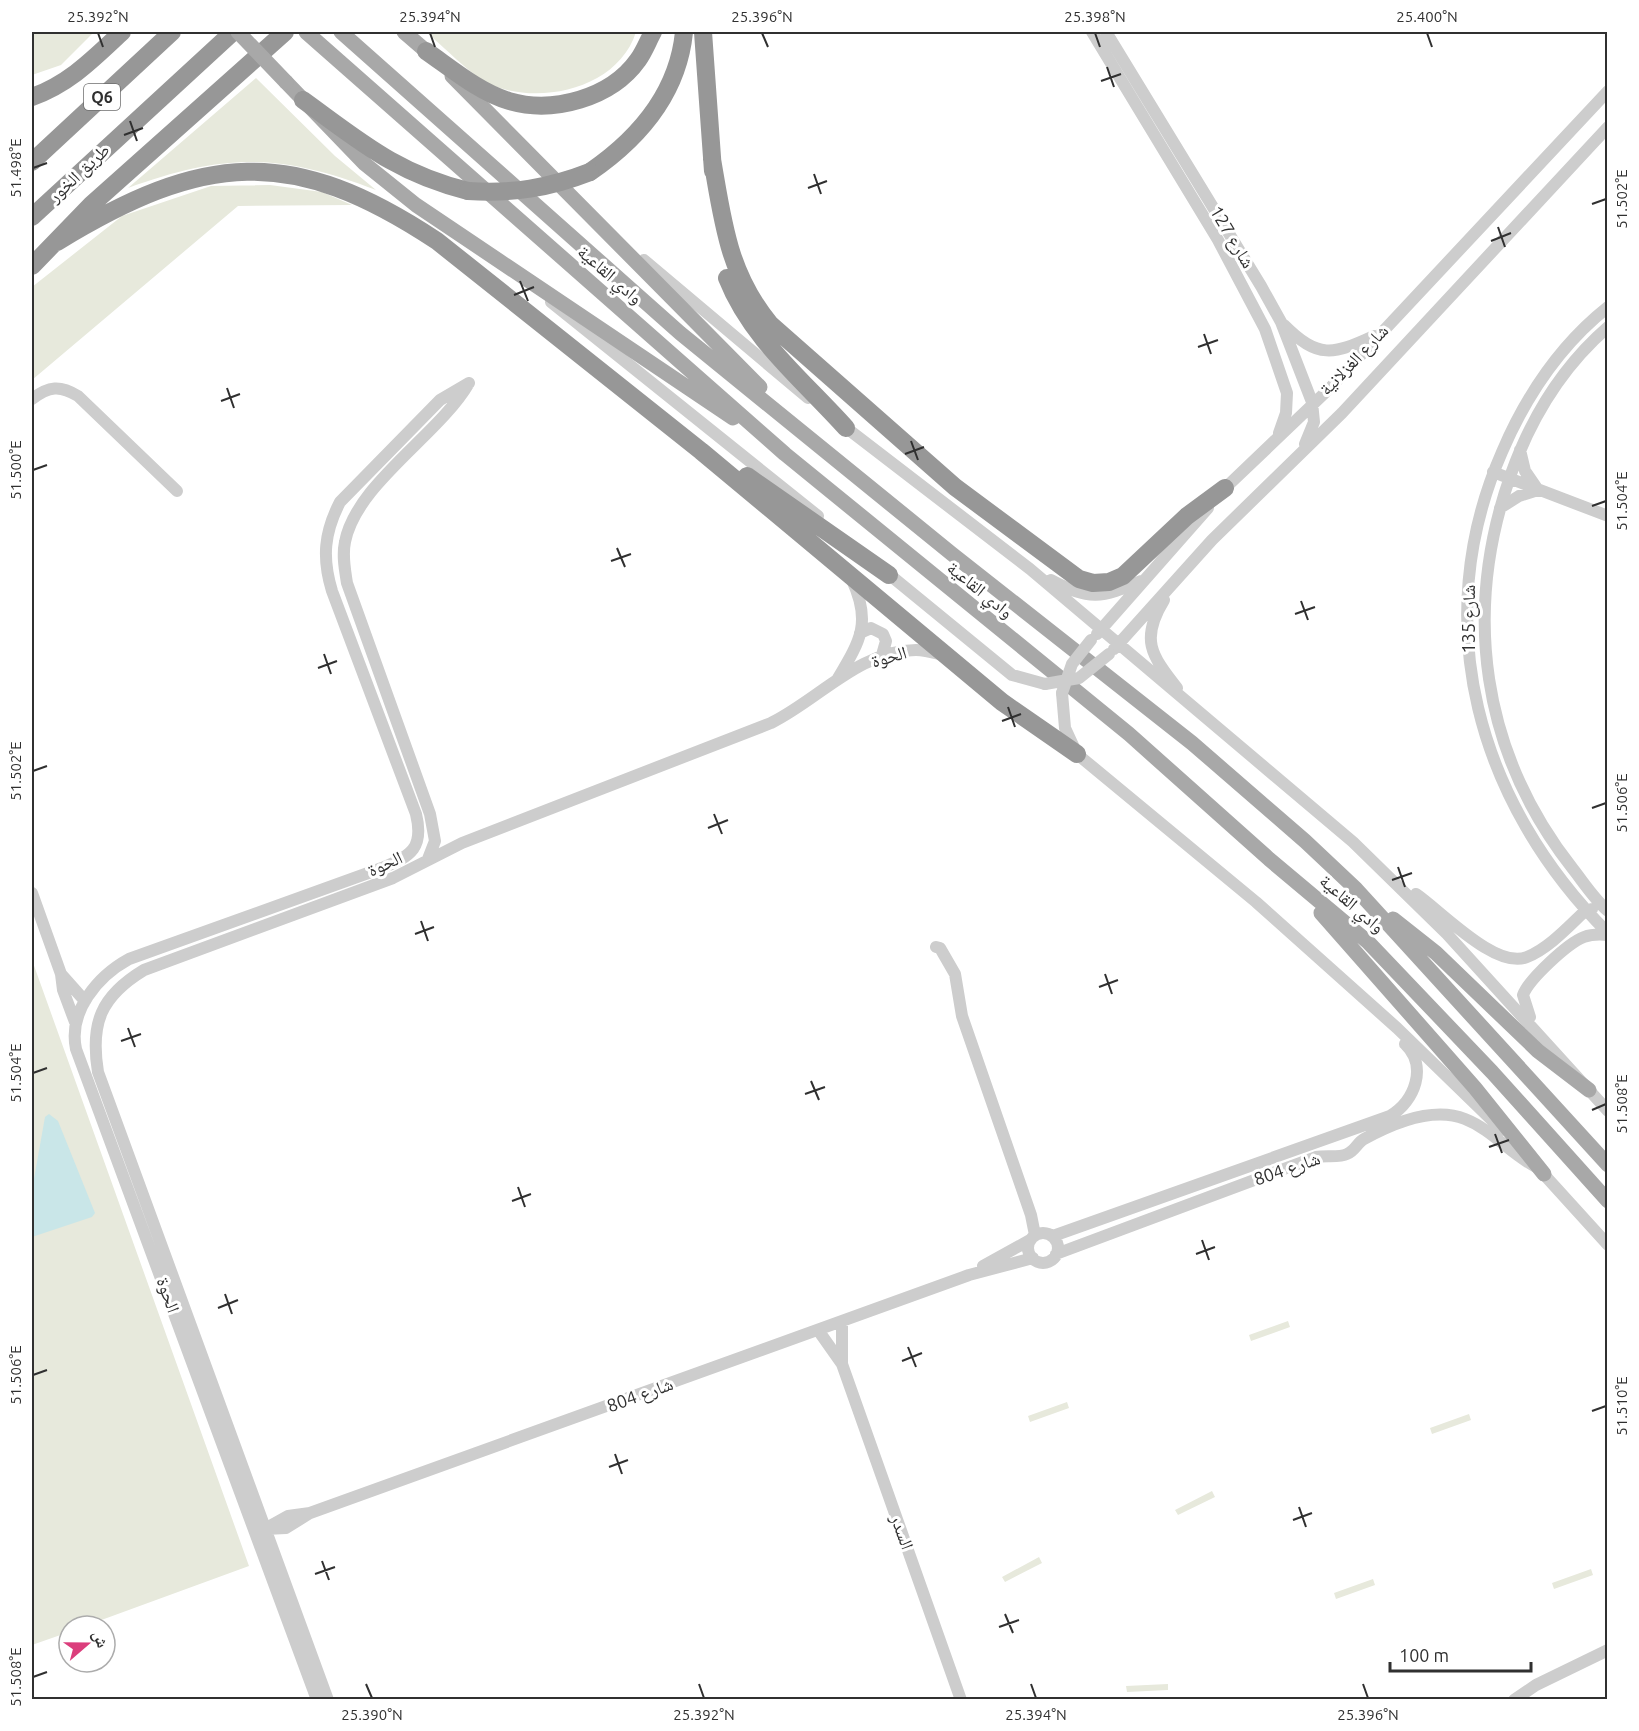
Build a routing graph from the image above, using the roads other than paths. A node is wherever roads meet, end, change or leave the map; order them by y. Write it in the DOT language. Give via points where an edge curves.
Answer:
graph roads {
  1 [pos="122,32"];
  2 [pos="172,32"];
  3 [pos="233,32"];
  4 [pos="238,32"];
  5 [pos="285,32"];
  6 [pos="341,32"];
  7 [pos="404,32"];
  8 [pos="653,32"];
  9 [pos="684,32"];
  10 [pos="703,32"];
  11 [pos="1092,32"];
  12 [pos="1106,32"];
  13 [pos="312,36"];
  14 [pos="426,51"];
  15 [pos="1608,92"];
  16 [pos="32,97"];
  17 [pos="303,100"];
  18 [pos="1608,127"];
  19 [pos="712,159"];
  20 [pos="32,162"];
  21 [pos="580,204"];
  22 [pos="32,217"];
  23 [pos="57,242"];
  24 [pos="32,266"];
  25 [pos="536,286"];
  26 [pos="1608,307"];
  27 [pos="1281,322"];
  28 [pos="1608,327"];
  29 [pos="1265,329"];
  30 [pos="1381,333"];
  31 [pos="32,399"];
  32 [pos="440,400"];
  33 [pos="1312,402"];
  34 [pos="450,411"];
  35 [pos="846,428"];
  36 [pos="801,431"];
  37 [pos="1278,437"];
  38 [pos="1520,449"];
  39 [pos="701,451"];
  40 [pos="785,454"];
  41 [pos="1299,455"];
  42 [pos="1493,472"];
  43 [pos="1510,478"];
  44 [pos="1225,488"];
  45 [pos="1538,490"];
  46 [pos="177,491"];
  47 [pos="1499,509"];
  48 [pos="1608,516"];
  49 [pos="1030,569"];
  50 [pos="889,575"];
  51 [pos="1179,575"];
  52 [pos="851,578"];
  53 [pos="1145,579"];
  54 [pos="1101,630"];
  55 [pos="860,633"];
  56 [pos="1118,644"];
  57 [pos="882,656"];
  58 [pos="947,656"];
  59 [pos="835,683"];
  60 [pos="1063,688"];
  61 [pos="1195,710"];
  62 [pos="1077,754"];
  63 [pos="411,852"];
  64 [pos="428,859"];
  65 [pos="1269,859"];
  66 [pos="1395,880"];
  67 [pos="1356,889"];
  68 [pos="1567,889"];
  69 [pos="32,893"];
  70 [pos="1606,909"];
  71 [pos="1586,911"];
  72 [pos="1567,927"];
  73 [pos="1608,934"];
  74 [pos="936,947"];
  75 [pos="61,974"];
  76 [pos="86,1001"];
  77 [pos="1376,1008"];
  78 [pos="75,1022"];
  79 [pos="1538,1031"];
  80 [pos="1590,1090"];
  81 [pos="1608,1111"];
  82 [pos="1608,1165"];
  83 [pos="1541,1171"];
  84 [pos="1608,1201"];
  85 [pos="1041,1236"];
  86 [pos="1608,1245"];
  87 [pos="1056,1254"];
  88 [pos="1033,1258"];
  89 [pos="969,1275"];
  90 [pos="842,1321"];
  91 [pos="818,1330"];
  92 [pos="842,1364"];
  93 [pos="261,1531"];
  94 [pos="1608,1650"];
  95 [pos="317,1700"];
  96 [pos="327,1700"];
  97 [pos="962,1700"];
  98 [pos="1514,1700"];
  1 -- 16 [label="highway" via="81,71 56,88"];
  2 -- 20 [label="highway, Q6"];
  3 -- 22 [label="highway, طريق الخور / Q6"];
  4 -- 17 [label="main road, bridge"];
  5 -- 23 [label="highway" via="91,206"];
  6 -- 36 [label="main road, وادي القاعية" via="671,325"];
  7 -- 14 [label="main road"];
  8 -- 14 [label="highway" via="638,61 612,85 580,101 545,106 509,101 477,86"];
  9 -- 17 [label="highway, bridge" via="674,73 641,130 590,172 530,190 468,191 408,172 379,156"];
  10 -- 19 [label="highway"];
  11 -- 29 [label="street, شارع 127" via="1218,240"];
  12 -- 27 [label="street, شارع 127"];
  13 -- 40 [label="main road, وادي القاعية"];
  14 -- 21 [label="main road"];
  15 -- 30 [label="street, شارع الغزلانية"];
  17 -- 25 [label="main road" via="390,186"];
  18 -- 41 [label="street, شارع الغزلانية"];
  19 -- 35 [label="highway" via="719,250 740,307 756,332"];
  19 -- 44 [label="highway" via="726,242 746,291 770,324 955,487 1079,579 1102,582 1123,576 1187,516"];
  21 -- 35 [label="street, وادي القاعية" via="723,329"];
  21 -- 36 [label="main road"];
  23 -- 24 [label="highway"];
  23 -- 39 [label="highway" via="109,210 178,182 235,172 274,171 322,180 391,212 437,241"];
  25 -- 40 [label="main road"];
  25 -- 50 [label="street" via="562,313 744,454"];
  26 -- 42 [label="street, شارع 135" via="1573,338 1545,374 1520,413"];
  27 -- 29 [label="street"];
  27 -- 30 [label="street" via="1304,343 1325,352 1348,348"];
  27 -- 33 [label="street, شارع 127"];
  28 -- 38 [label="street, شارع 135" via="1553,389"];
  29 -- 37 [label="street, شارع 127" via="1287,393 1286,413"];
  30 -- 33 [label="street, شارع الغزلانية"];
  31 -- 46 [label="street" via="59,387 78,396"];
  32 -- 34 [label="street"];
  32 -- 34 [label="street, الحوة" via="469,384"];
  32 -- 63 [label="street, الحوة" via="340,502 330,521 325,546 332,591 416,814 419,837"];
  33 -- 37 [label="street, شارع الغزلانية"];
  33 -- 41 [label="street, شارع 127" via="1313,428"];
  34 -- 64 [label="street, الحوة" via="362,505 344,548 347,583 430,814 435,840"];
  35 -- 49 [label="street, وادي القاعية"];
  36 -- 67 [label="main road, وادي القاعية" via="1192,743"];
  37 -- 44 [label="street, شارع الغزلانية"];
  38 -- 43 [label="street, شارع 135"];
  38 -- 45 [label="street" via="1525,471"];
  39 -- 50 [label="highway" via="726,462"];
  39 -- 52 [label="highway"];
  40 -- 65 [label="main road, وادي القاعية" via="1129,734"];
  41 -- 51 [label="street, شارع الغزلانية"];
  42 -- 43 [label="street"];
  42 -- 68 [label="street, شارع 135" via="1478,516 1469,570 1467,630 1471,684 1484,735 1511,799"];
  43 -- 45 [label="street"];
  43 -- 47 [label="street, شارع 135"];
  44 -- 53 [label="street, شارع الغزلانية"];
  45 -- 47 [label="street" via="1518,496"];
  45 -- 48 [label="street"];
  47 -- 70 [label="street, شارع 135" via="1483,611 1491,692 1512,760 1539,817 1561,853"];
  49 -- 53 [label="street" via="1072,592 1097,597"];
  49 -- 54 [label="street, وادي القاعية"];
  50 -- 60 [label="street, bridge" via="1006,671 1022,679"];
  51 -- 56 [label="street, شارع الغزلانية"];
  51 -- 61 [label="street" via="1158,609 1150,644 1163,669"];
  52 -- 55 [label="street, الحوة" via="862,601 864,621"];
  52 -- 58 [label="highway"];
  53 -- 54 [label="street, شارع الغزلانية"];
  54 -- 56 [label="street, وادي القاعية"];
  54 -- 60 [label="street, bridge" via="1072,664"];
  55 -- 57 [label="street" via="871,628 883,634 886,641"];
  55 -- 59 [label="street, الحوة"];
  56 -- 60 [label="street, bridge"];
  56 -- 61 [label="street, وادي القاعية"];
  57 -- 58 [label="street, الحوة" via="918,650"];
  57 -- 59 [label="street, الحوة"];
  58 -- 62 [label="highway" via="1002,702"];
  59 -- 64 [label="street, الحوة" via="771,723"];
  60 -- 62 [label="street" via="1065,728"];
  61 -- 66 [label="street, وادي القاعية"];
  62 -- 77 [label="street" via="1256,902"];
  63 -- 64 [label="street"];
  63 -- 76 [label="street, الحوة" via="382,868 129,958 103,977"];
  64 -- 93 [label="street, الحوة" via="393,878 144,970 119,988 95,1029 98,1072"];
  65 -- 83 [label="main road" via="1351,945"];
  65 -- 84 [label="main road, وادي القاعية" via="1368,942 1443,1018"];
  66 -- 72 [label="street, وادي القاعية" via="1484,946 1508,958 1525,958 1542,950"];
  66 -- 79 [label="street, وادي القاعية"];
  67 -- 80 [label="main road" via="1436,953 1538,1051"];
  67 -- 82 [label="main road, وادي القاعية"];
  68 -- 71 [label="street, شارع 135"];
  68 -- 72 [label="street" via="1571,908"];
  69 -- 75 [label="street"];
  70 -- 71 [label="street"];
  71 -- 72 [label="street, وادي القاعية"];
  71 -- 73 [label="street, شارع 135"];
  73 -- 79 [label="street, وادي القاعية" via="1582,938 1527,986 1524,1004"];
  74 -- 85 [label="street" via="955,974 962,1016 998,1127"];
  75 -- 76 [label="street"];
  75 -- 78 [label="street"];
  76 -- 78 [label="street, الحوة"];
  77 -- 83 [label="street"];
  77 -- 85 [label="street, شارع 804" via="1383,1023 1411,1050 1415,1060 1416,1083 1401,1110"];
  78 -- 93 [label="street, الحوة" via="76,1049"];
  79 -- 80 [label="street, وادي القاعية"];
  80 -- 81 [label="street, وادي القاعية"];
  83 -- 86 [label="street"];
  83 -- 87 [label="street, شارع 804" via="1467,1119 1450,1115 1420,1117 1363,1140 1348,1154 1316,1157"];
  85 -- 87 [label="street" via="1058,1245"];
  85 -- 88 [label="street" via="1028,1246"];
  85 -- 89 [label="street, شارع 804"];
  87 -- 88 [label="street" via="1045,1262"];
  88 -- 89 [label="street, شارع 804"];
  89 -- 90 [label="street, شارع 804"];
  90 -- 91 [label="street, شارع 804"];
  90 -- 92 [label="street"];
  91 -- 92 [label="street"];
  91 -- 93 [label="street, شارع 804" via="310,1513 288,1516"];
  92 -- 97 [label="street, السدر"];
  93 -- 95 [label="street, الحوة"];
  93 -- 96 [label="street, الحوة"];
  94 -- 98 [label="street"];
}
